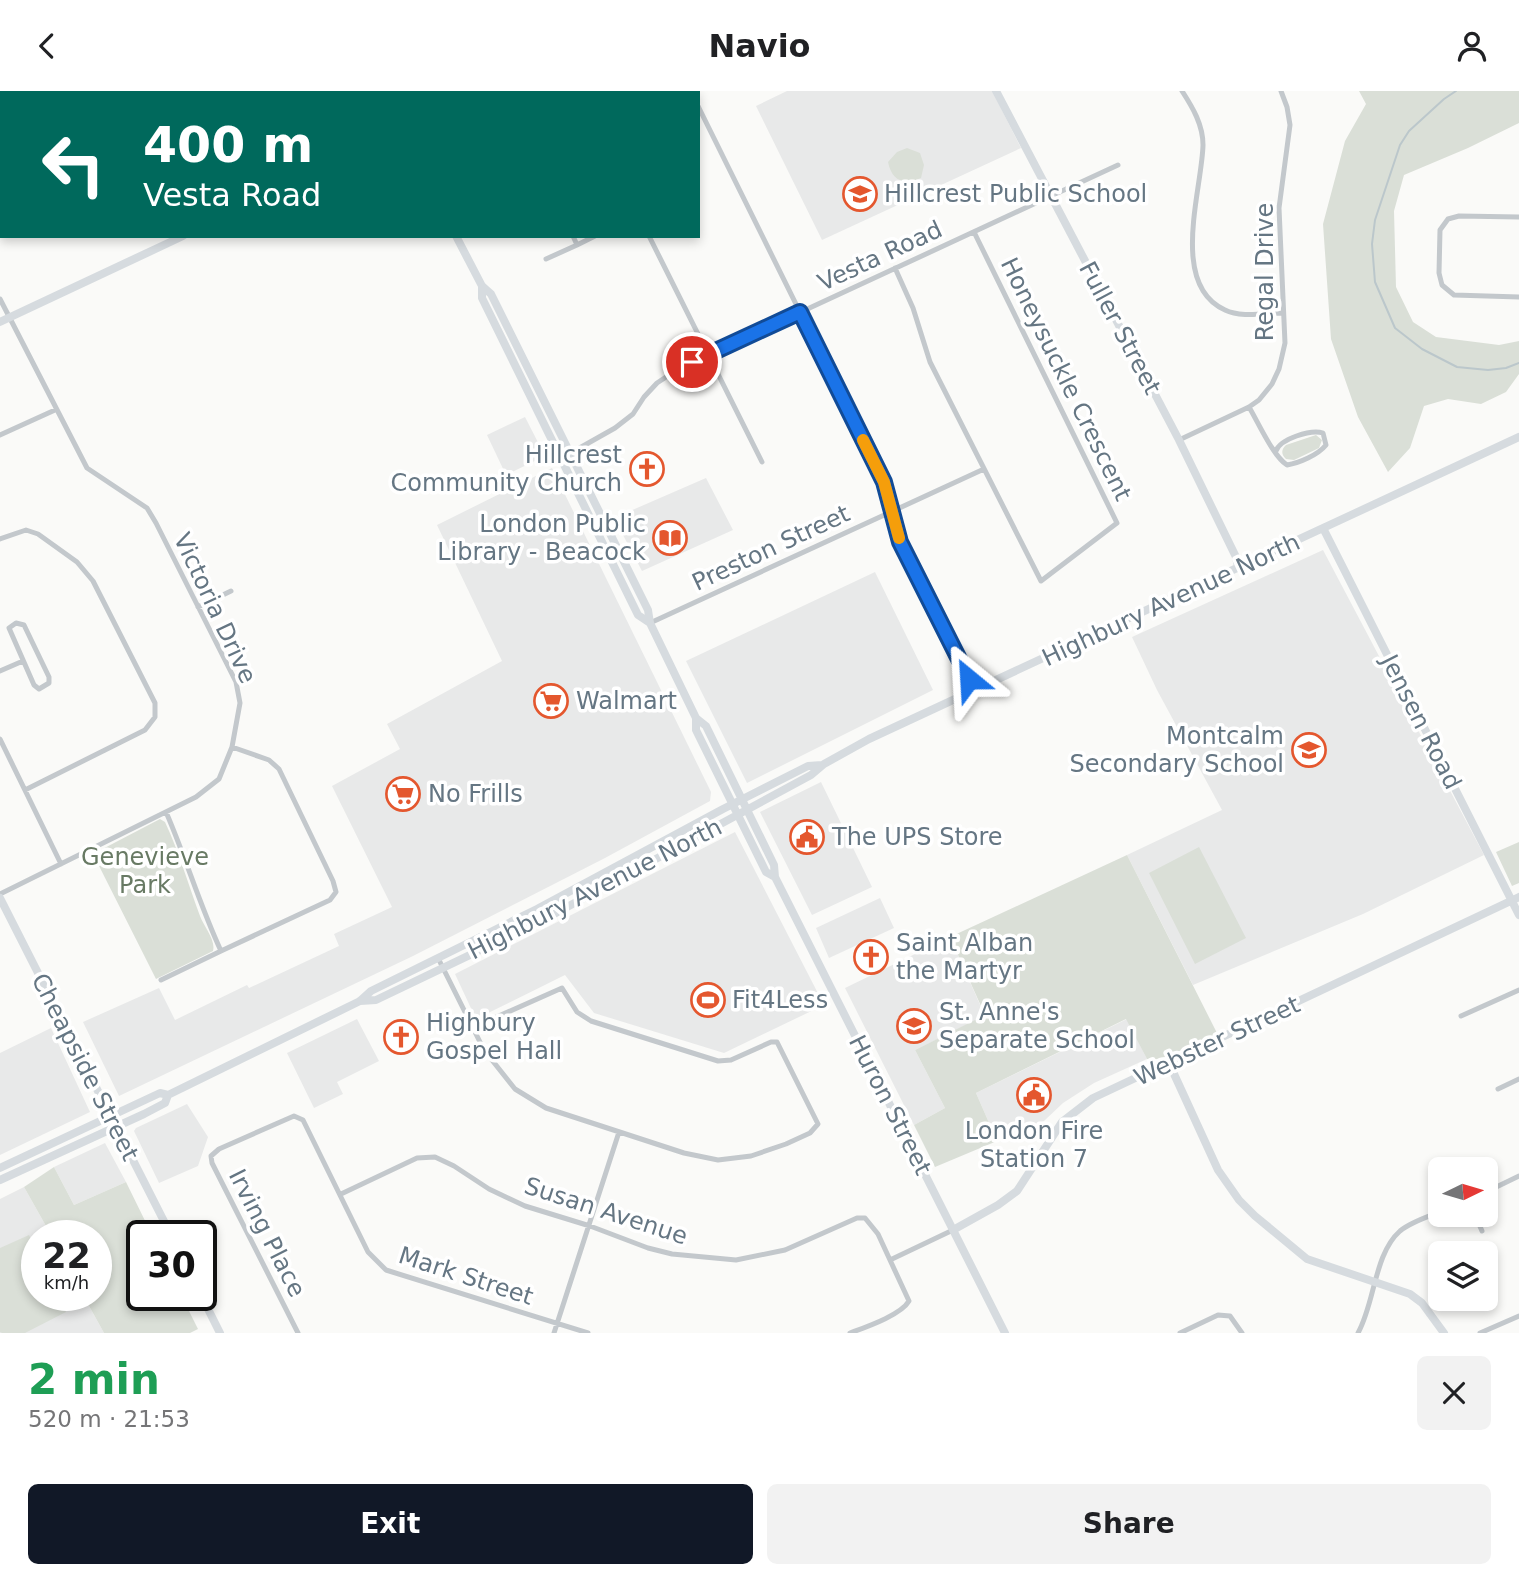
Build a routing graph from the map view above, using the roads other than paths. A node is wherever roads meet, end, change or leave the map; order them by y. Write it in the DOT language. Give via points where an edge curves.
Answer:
graph roads {
  1 [pos="996,91"];
  2 [pos="1182,91"];
  3 [pos="1281,91"];
  4 [pos="700,110"];
  5 [pos="1118,165"];
  6 [pos="1051,196"];
  7 [pos="1519,217"];
  8 [pos="974,232"];
  9 [pos="179,238"];
  10 [pos="457,238"];
  11 [pos="574,238"];
  12 [pos="590,238"];
  13 [pos="650,238"];
  14 [pos="577,244"];
  15 [pos="546,259"];
  16 [pos="895,268"];
  17 [pos="482,286"];
  18 [pos="1519,296"];
  19 [pos="0,299"];
  20 [pos="800,312"];
  21 [pos="1283,313"];
  22 [pos="10,318"];
  23 [pos="0,323"];
  24 [pos="707,356"];
  25 [pos="1250,407"];
  26 [pos="55,410"];
  27 [pos="0,435"];
  28 [pos="1519,437"];
  29 [pos="1180,440"];
  30 [pos="1276,451"];
  31 [pos="570,453"];
  32 [pos="560,459"];
  33 [pos="762,463"];
  34 [pos="984,469"];
  35 [pos="892,511"];
  36 [pos="1323,528"];
  37 [pos="0,539"];
  38 [pos="1238,567"];
  39 [pos="231,591"];
  40 [pos="198,607"];
  41 [pos="650,623"];
  42 [pos="23,661"];
  43 [pos="0,671"];
  44 [pos="974,692"];
  45 [pos="696,718"];
  46 [pos="0,739"];
  47 [pos="232,747"];
  48 [pos="824,764"];
  49 [pos="25,790"];
  50 [pos="743,799"];
  51 [pos="732,804"];
  52 [pos="747,809"];
  53 [pos="166,812"];
  54 [pos="737,815"];
  55 [pos="61,864"];
  56 [pos="775,877"];
  57 [pos="0,896"];
  58 [pos="1516,899"];
  59 [pos="1519,915"];
  60 [pos="221,951"];
  61 [pos="438,958"];
  62 [pos="443,967"];
  63 [pos="161,980"];
  64 [pos="1519,990"];
  65 [pos="360,1001"];
  66 [pos="1461,1016"];
  67 [pos="474,1027"];
  68 [pos="1169,1063"];
  69 [pos="1519,1079"];
  70 [pos="1497,1089"];
  71 [pos="168,1095"];
  72 [pos="110,1116"];
  73 [pos="294,1116"];
  74 [pos="116,1126"];
  75 [pos="620,1132"];
  76 [pos="0,1168"];
  77 [pos="1519,1176"];
  78 [pos="0,1180"];
  79 [pos="1498,1186"];
  80 [pos="341,1193"];
  81 [pos="1428,1218"];
  82 [pos="163,1220"];
  83 [pos="590,1226"];
  84 [pos="1480,1227"];
  85 [pos="953,1230"];
  86 [pos="1482,1231"];
  87 [pos="890,1260"];
  88 [pos="1377,1282"];
  89 [pos="209,1311"];
  90 [pos="1519,1316"];
  91 [pos="557,1323"];
  92 [pos="220,1333"];
  93 [pos="298,1333"];
  94 [pos="554,1333"];
  95 [pos="588,1333"];
  96 [pos="850,1333"];
  97 [pos="1005,1333"];
  98 [pos="1180,1333"];
  99 [pos="1242,1333"];
  100 [pos="1358,1333"];
  101 [pos="1444,1333"];
  102 [pos="1480,1333"];
  1 -- 6 [label="main road, Fuller Street"];
  2 -- 21 [label="street" via="1195,112 1203,145 1191,231 1199,284 1222,309 1235,314"];
  3 -- 21 [label="street, Regal Drive" via="1290,125 1279,208"];
  4 -- 20 [label="street"];
  5 -- 6 [label="street, Vesta Road"];
  6 -- 8 [label="street, Vesta Road"];
  6 -- 29 [label="main road, Fuller Street"];
  7 -- 18 [label="street" via="1448,219 1440,230 1439,273 1441,285 1454,295"];
  8 -- 16 [label="street, Vesta Road"];
  8 -- 34 [label="street, Honeysuckle Crescent" via="1117,523 1041,581"];
  9 -- 22 [label="main road"];
  10 -- 17 [label="main road, Huron Street"];
  11 -- 14 [label="street"];
  12 -- 14 [label="street"];
  13 -- 24 [label="street"];
  14 -- 15 [label="street"];
  16 -- 20 [label="street, Vesta Road"];
  16 -- 34 [label="street, Honeysuckle Crescent" via="914,308 930,362"];
  17 -- 31 [label="main road, Huron Street" via="491,294"];
  17 -- 32 [label="main road, Huron Street" via="482,298"];
  19 -- 22 [label="street, Victoria Drive"];
  20 -- 24 [label="street, Vesta Road"];
  20 -- 35 [label="street" via="884,482"];
  21 -- 25 [label="street, Regal Drive" via="1285,343 1279,369 1272,384"];
  22 -- 23 [label="main road"];
  22 -- 26 [label="street, Victoria Drive"];
  24 -- 31 [label="street, Vesta Road" via="657,383 633,414"];
  24 -- 33 [label="street"];
  25 -- 29 [label="street, Regal Drive"];
  25 -- 30 [label="street"];
  26 -- 27 [label="street"];
  26 -- 40 [label="street, Victoria Drive" via="87,468 147,508"];
  28 -- 36 [label="main road, Highbury Avenue North"];
  29 -- 38 [label="main road, Fuller Street"];
  30 -- 30 [label="street" via="1290,465 1322,450 1325,439 1317,431 1282,442"];
  31 -- 32 [label="street, Vesta Road"];
  31 -- 41 [label="main road, Huron Street" via="648,610"];
  32 -- 41 [label="main road, Huron Street" via="638,615"];
  34 -- 35 [label="street, Preston Street"];
  35 -- 41 [label="street, Preston Street"];
  35 -- 44 [label="street" via="900,542"];
  36 -- 38 [label="main road, Highbury Avenue North"];
  36 -- 58 [label="main road, Jensen Road"];
  37 -- 49 [label="street" via="26,530 77,562 93,581 155,703 155,717 145,730"];
  38 -- 44 [label="main road, Highbury Avenue North"];
  39 -- 40 [label="street"];
  40 -- 47 [label="street, Victoria Drive" via="236,682 240,703"];
  41 -- 45 [label="main road, Huron Street"];
  42 -- 42 [label="street" via="9,633 16,623 24,625 49,677 48,685 35,687"];
  42 -- 43 [label="street"];
  44 -- 48 [label="main road, Highbury Avenue North"];
  45 -- 50 [label="main road, Huron Street" via="706,726"];
  45 -- 51 [label="main road, Huron Street" via="696,730"];
  46 -- 49 [label="street"];
  47 -- 53 [label="street, Victoria Drive" via="219,779"];
  47 -- 60 [label="street" via="269,760 279,769 336,892 330,900"];
  48 -- 50 [label="main road, Highbury Avenue North" via="808,766"];
  48 -- 52 [label="main road, Highbury Avenue North"];
  49 -- 55 [label="street"];
  50 -- 51 [label="main road, Highbury Avenue North"];
  50 -- 52 [label="main road, Huron Street"];
  51 -- 54 [label="main road, Huron Street"];
  51 -- 61 [label="main road, Highbury Avenue North"];
  52 -- 54 [label="main road, Highbury Avenue North"];
  52 -- 56 [label="main road, Huron Street" via="774,865"];
  53 -- 55 [label="street, Victoria Drive"];
  53 -- 60 [label="street"];
  54 -- 56 [label="main road, Huron Street" via="766,872"];
  54 -- 62 [label="main road, Highbury Avenue North" via="543,920"];
  55 -- 57 [label="street, Victoria Drive"];
  56 -- 85 [label="main road, Huron Street"];
  57 -- 72 [label="main road, Cheapside Street"];
  58 -- 59 [label="main road, Jensen Road"];
  58 -- 68 [label="main road, Webster Street"];
  60 -- 63 [label="street"];
  61 -- 62 [label="street"];
  61 -- 65 [label="main road, Highbury Avenue North"];
  62 -- 65 [label="main road, Highbury Avenue North" via="376,1000"];
  62 -- 67 [label="street"];
  64 -- 66 [label="street"];
  65 -- 71 [label="main road, Highbury Avenue North"];
  67 -- 75 [label="street" via="484,1050 515,1089 546,1108"];
  67 -- 75 [label="street" via="562,988 577,1013 591,1021 718,1061 778,1042 818,1124 786,1144 751,1156 718,1160"];
  68 -- 85 [label="main road, Webster Street" via="1093,1098 1062,1122 1017,1191"];
  68 -- 88 [label="main road" via="1219,1170 1239,1200 1307,1259"];
  69 -- 70 [label="street"];
  71 -- 72 [label="main road, Highbury Avenue North" via="160,1093"];
  71 -- 74 [label="main road, Highbury Avenue North" via="164,1103"];
  72 -- 74 [label="main road, Cheapside Street"];
  72 -- 76 [label="main road, Highbury Avenue North"];
  73 -- 80 [label="street, Mark Street" via="303,1121"];
  73 -- 93 [label="street, Irving Place" via="211,1156"];
  74 -- 78 [label="main road, Highbury Avenue North"];
  74 -- 82 [label="main road, Cheapside Street"];
  75 -- 83 [label="street"];
  77 -- 79 [label="street"];
  80 -- 83 [label="street, Susan Avenue" via="417,1158 435,1157 525,1206"];
  80 -- 91 [label="street, Mark Street" via="368,1252 386,1270"];
  81 -- 88 [label="street" via="1401,1230 1390,1243"];
  83 -- 87 [label="street, Susan Avenue" via="672,1254 736,1260 785,1250 865,1218"];
  83 -- 91 [label="street"];
  84 -- 86 [label="street"];
  85 -- 87 [label="street"];
  85 -- 97 [label="main road, Huron Street"];
  87 -- 96 [label="street" via="909,1301 907,1306"];
  88 -- 100 [label="street"];
  88 -- 101 [label="main road" via="1422,1303"];
  89 -- 92 [label="main road"];
  90 -- 102 [label="street"];
  91 -- 94 [label="street"];
  91 -- 95 [label="street, Mark Street"];
  98 -- 99 [label="street" via="1218,1315 1230,1316"];
}
